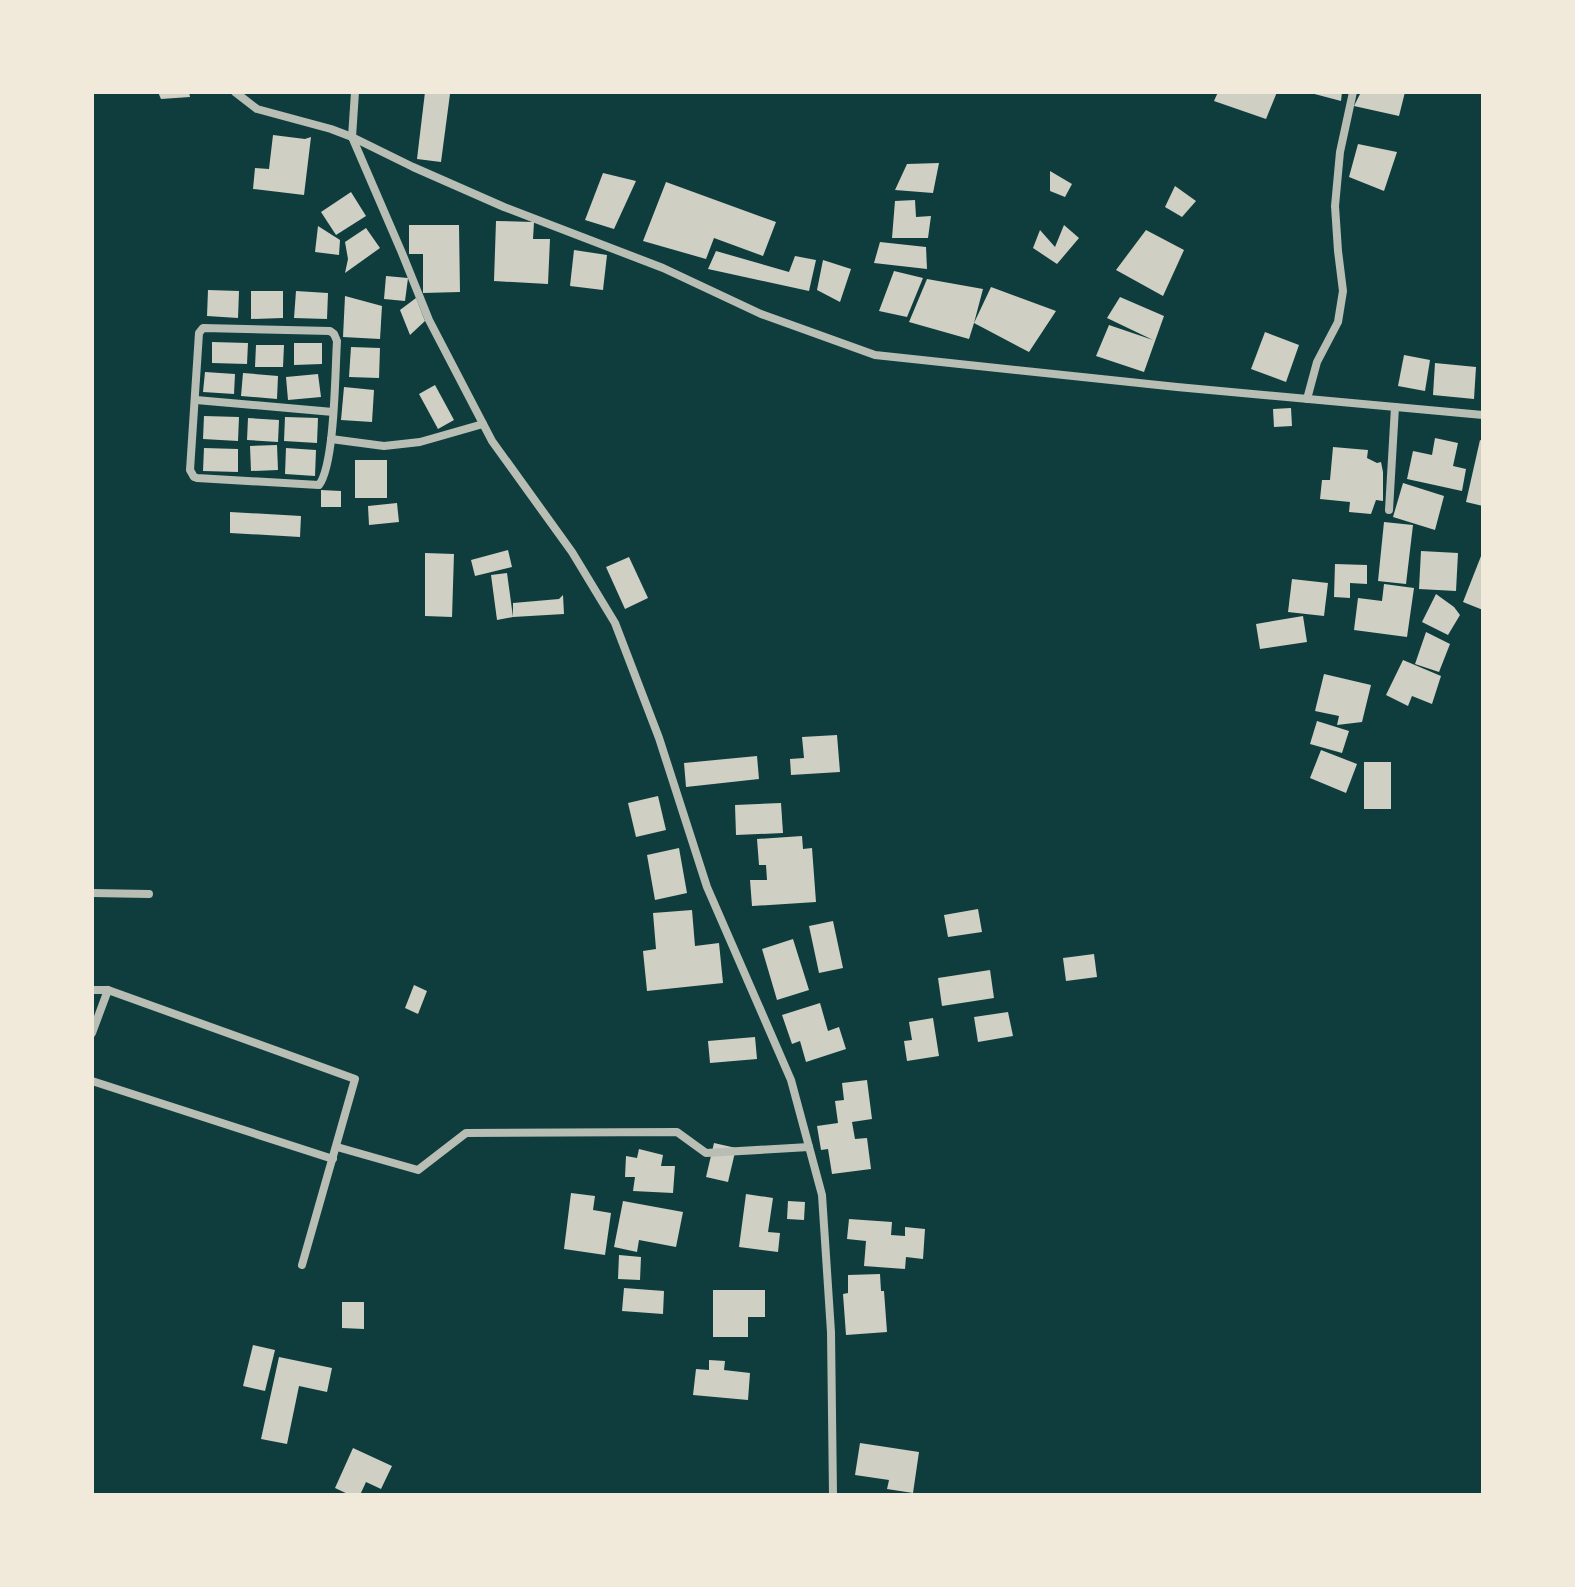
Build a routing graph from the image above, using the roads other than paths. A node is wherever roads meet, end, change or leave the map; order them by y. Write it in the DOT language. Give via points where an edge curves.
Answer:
graph roads {
  1 [pos="235,92"];
  2 [pos="355,92"];
  3 [pos="1353,92"];
  4 [pos="352,137"];
  5 [pos="1307,399"];
  6 [pos="196,400"];
  7 [pos="1395,407"];
  8 [pos="333,412"];
  9 [pos="1483,415"];
  10 [pos="483,424"];
  11 [pos="331,439"];
  12 [pos="1389,510"];
  13 [pos="92,893"];
  14 [pos="149,894"];
  15 [pos="92,990"];
  16 [pos="108,990"];
  17 [pos="92,1033"];
  18 [pos="92,1081"];
  19 [pos="337,1147"];
  20 [pos="809,1147"];
  21 [pos="333,1159"];
  22 [pos="302,1265"];
  23 [pos="833,1495"];
  1 -- 4 [label="street" via="257,109"];
  2 -- 4 [label="street"];
  3 -- 5 [label="street" via="1335,206 1343,291 1338,322 1317,362"];
  4 -- 5 [label="street" via="504,207 663,268 761,314 875,355"];
  4 -- 10 [label="street" via="429,320"];
  5 -- 7 [label="street"];
  6 -- 8 [label="street"];
  6 -- 8 [label="street" via="203,328 330,331 337,341"];
  6 -- 11 [label="street" via="190,470 197,478 319,485"];
  7 -- 9 [label="street"];
  7 -- 12 [label="street"];
  8 -- 11 [label="street"];
  10 -- 11 [label="street" via="384,446"];
  10 -- 20 [label="street" via="615,623 707,887 791,1080"];
  13 -- 14 [label="street"];
  15 -- 16 [label="street"];
  16 -- 17 [label="street"];
  16 -- 19 [label="street" via="355,1079"];
  18 -- 21 [label="street"];
  19 -- 20 [label="street" via="418,1170 466,1133 677,1132 706,1153"];
  19 -- 21 [label="street"];
  20 -- 23 [label="street" via="822,1195"];
  21 -- 22 [label="street"];
}
